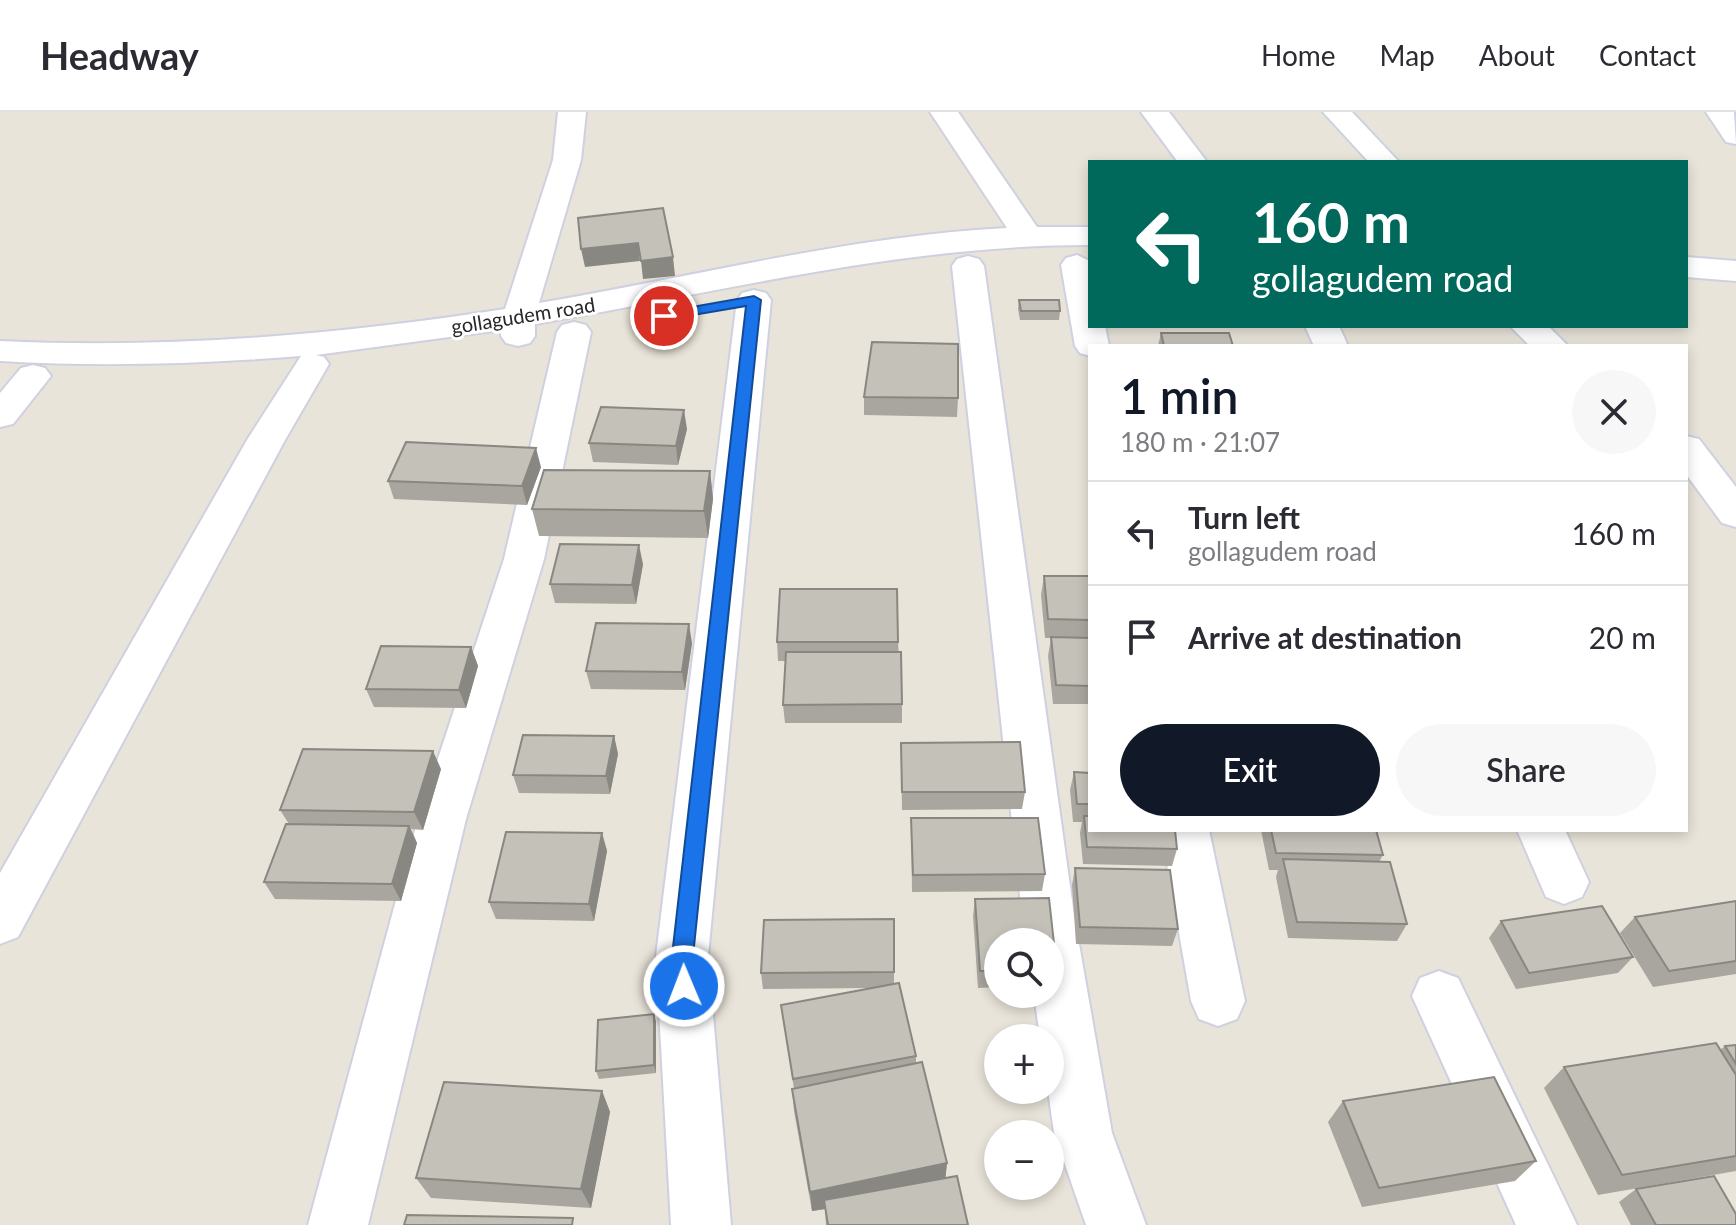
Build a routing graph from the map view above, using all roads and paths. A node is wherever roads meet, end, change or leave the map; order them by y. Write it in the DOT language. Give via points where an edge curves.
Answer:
graph roads {
  1 [pos="572,112"];
  2 [pos="944,112"];
  3 [pos="1155,112"];
  4 [pos="1337,112"];
  5 [pos="1720,112"];
  6 [pos="1736,136"];
  7 [pos="1191,160"];
  8 [pos="1383,160"];
  9 [pos="1028,237"];
  10 [pos="1086,255"];
  11 [pos="968,266"];
  12 [pos="1688,268"];
  13 [pos="1688,284"];
  14 [pos="1736,284"];
  15 [pos="1088,285"];
  16 [pos="754,300"];
  17 [pos="519,326"];
  18 [pos="1529,328"];
  19 [pos="574,332"];
  20 [pos="1549,344"];
  21 [pos="0,351"];
  22 [pos="312,364"];
  23 [pos="17,375"];
  24 [pos="0,416"];
  25 [pos="1688,451"];
  26 [pos="1736,514"];
  27 [pos="1185,832"];
  28 [pos="1542,832"];
  29 [pos="1564,882"];
  30 [pos="0,921"];
  31 [pos="1439,996"];
  32 [pos="1218,1001"];
  33 [pos="338,1225"];
  34 [pos="701,1225"];
  35 [pos="1116,1225"];
  36 [pos="1547,1225"];
  1 -- 17 [label="street" via="567,160"];
  2 -- 9 [label="street"];
  3 -- 7 [label="street"];
  4 -- 8 [label="street"];
  5 -- 6 [label="street"];
  9 -- 10 [label="street, gollagudem road"];
  9 -- 17 [label="street, gollagudem road" via="884,251"];
  10 -- 11 [label="street, gollagudem road"];
  10 -- 15 [label="street"];
  11 -- 16 [label="street, gollagudem road"];
  11 -- 35 [label="street" via="1048,915 1083,1133"];
  12 -- 14 [label="street"];
  13 -- 14 [label="street"];
  16 -- 19 [label="street, gollagudem road"];
  16 -- 34 [label="street" via="682,956"];
  17 -- 19 [label="street, gollagudem road"];
  17 -- 21 [label="street, gollagudem road" via="162,355"];
  17 -- 22 [label="street, gollagudem road"];
  18 -- 20 [label="street"];
  19 -- 33 [label="street" via="524,559 442,819"];
  22 -- 23 [label="street, gollagudem road" via="152,375"];
  22 -- 30 [label="street"];
  23 -- 24 [label="street"];
  25 -- 26 [label="street"];
  27 -- 32 [label="street"];
  28 -- 29 [label="street"];
  31 -- 36 [label="street"];
}
